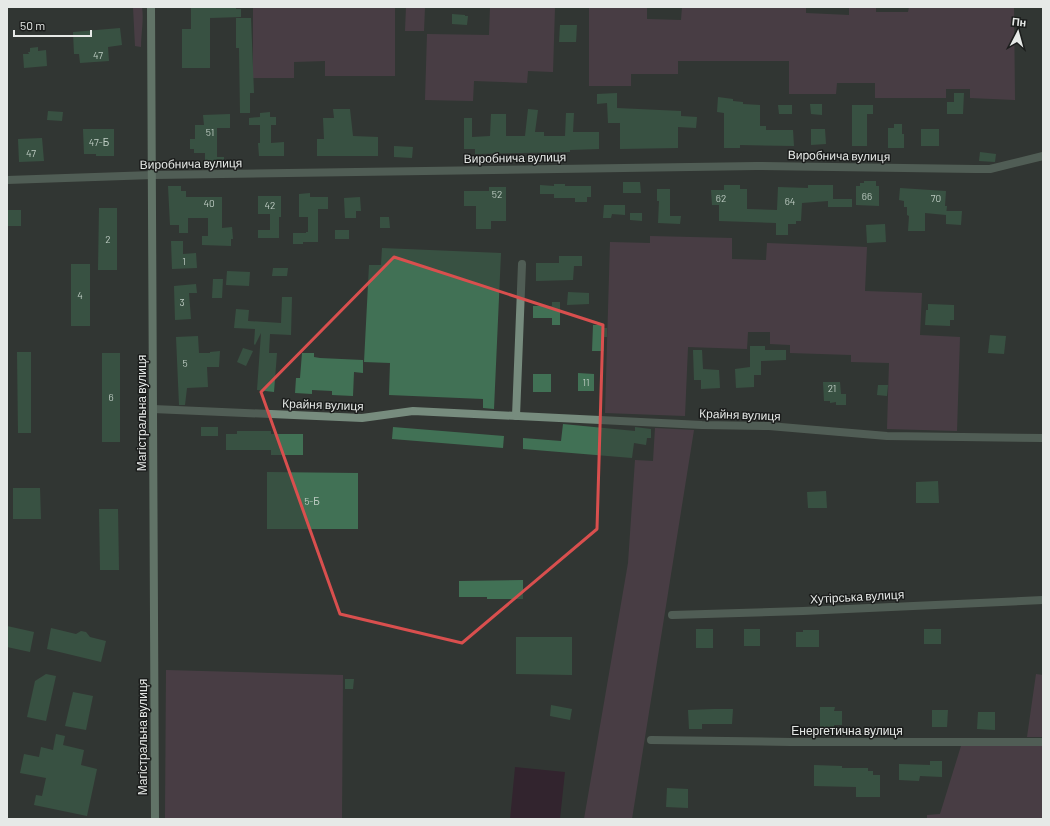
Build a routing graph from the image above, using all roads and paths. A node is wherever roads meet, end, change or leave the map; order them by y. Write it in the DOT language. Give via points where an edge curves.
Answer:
graph roads {
  1 [pos="152,7"];
  2 [pos="1043,156"];
  3 [pos="153,175"];
  4 [pos="7,180"];
  5 [pos="522,264"];
  6 [pos="153,409"];
  7 [pos="516,416"];
  8 [pos="1043,438"];
  9 [pos="1043,600"];
  10 [pos="672,615"];
  11 [pos="651,740"];
  12 [pos="1043,742"];
  13 [pos="154,819"];
  1 -- 3 [label="street, Магістральна вулиця"];
  2 -- 3 [label="street, Виробнича вулиця" via="990,169 756,166"];
  3 -- 4 [label="street, Виробнича вулиця"];
  3 -- 6 [label="street, Магістральна вулиця"];
  5 -- 7 [label="street"];
  6 -- 7 [label="street, Крайня вулиця" via="362,418 413,411"];
  6 -- 13 [label="street, Магістральна вулиця"];
  7 -- 8 [label="street, Крайня вулиця" via="769,426 887,436"];
  9 -- 10 [label="street, Хутірська вулиця"];
  11 -- 12 [label="street, Енергетична вулиця"];
}
